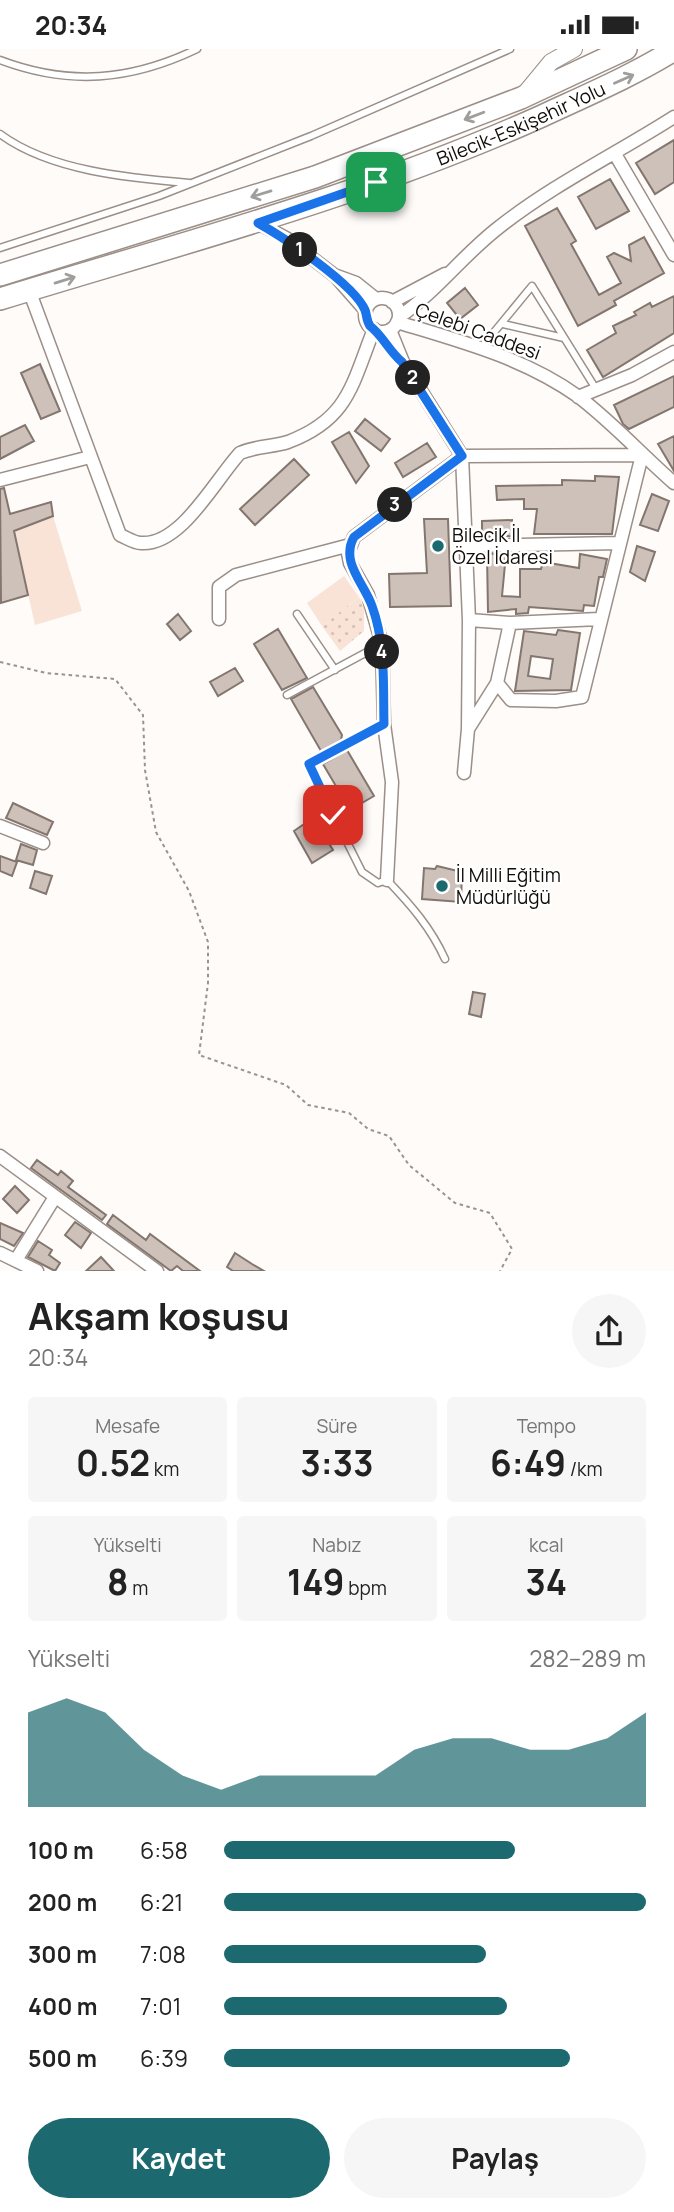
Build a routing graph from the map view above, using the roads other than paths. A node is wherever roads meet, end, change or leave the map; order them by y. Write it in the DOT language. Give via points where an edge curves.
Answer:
graph roads {
  1 [pos="197,49"];
  2 [pos="510,49"];
  3 [pos="574,49"];
  4 [pos="626,49"];
  5 [pos="674,50"];
  6 [pos="0,60"];
  7 [pos="521,98"];
  8 [pos="674,117"];
  9 [pos="0,134"];
  10 [pos="9,141"];
  11 [pos="0,145"];
  12 [pos="615,154"];
  13 [pos="192,183"];
  14 [pos="258,223"];
  15 [pos="0,247"];
  16 [pos="674,255"];
  17 [pos="446,274"];
  18 [pos="0,275"];
  19 [pos="334,275"];
  20 [pos="29,291"];
  21 [pos="0,299"];
  22 [pos="376,299"];
  23 [pos="392,302"];
  24 [pos="366,311"];
  25 [pos="503,324"];
  26 [pos="388,326"];
  27 [pos="564,338"];
  28 [pos="481,348"];
  29 [pos="674,352"];
  30 [pos="596,389"];
  31 [pos="578,397"];
  32 [pos="642,455"];
  33 [pos="462,456"];
  34 [pos="90,457"];
  35 [pos="0,479"];
  36 [pos="674,484"];
  37 [pos="618,543"];
  38 [pos="350,545"];
  39 [pos="468,546"];
  40 [pos="297,614"];
  41 [pos="219,619"];
  42 [pos="599,619"];
  43 [pos="469,620"];
  44 [pos="510,623"];
  45 [pos="382,644"];
  46 [pos="335,670"];
  47 [pos="497,683"];
  48 [pos="287,695"];
  49 [pos="384,724"];
  50 [pos="468,729"];
  51 [pos="464,773"];
  52 [pos="0,825"];
  53 [pos="43,843"];
  54 [pos="387,880"];
  55 [pos="445,960"];
  56 [pos="0,1156"];
  57 [pos="55,1197"];
  58 [pos="0,1252"];
  59 [pos="16,1260"];
  60 [pos="33,1269"];
  61 [pos="158,1271"];
  1 -- 6 [label="lane" via="141,71 82,79 35,73"];
  2 -- 13 [label="lane"];
  3 -- 7 [label="street" via="551,62"];
  4 -- 7 [label="main road, Bilecik-Eskişehir Yolu"];
  14 -- 5 [label="main road, Bilecik-Eskişehir Yolu, one-way" via="472,148 637,73"];
  7 -- 18 [label="main road, Bilecik-Eskişehir Yolu, one-way" via="315,177"];
  8 -- 12 [label="street"];
  9 -- 10 [label="lane"];
  10 -- 11 [label="lane"];
  10 -- 13 [label="lane" via="100,173"];
  12 -- 16 [label="street"];
  12 -- 17 [label="street" via="522,209"];
  13 -- 15 [label="lane"];
  14 -- 19 [label="street"];
  20 -- 14 [label="main road, Bilecik-Eskişehir Yolu, one-way"];
  17 -- 23 [label="street"];
  17 -- 26 [label="street" via="433,291"];
  19 -- 22 [label="street" via="356,283"];
  19 -- 24 [label="street"];
  20 -- 21 [label="main road, Bilecik-Eskişehir Yolu"];
  20 -- 34 [label="street"];
  22 -- 23 [label="street"];
  22 -- 24 [label="street"];
  23 -- 26 [label="street"];
  24 -- 26 [label="street" via="367,321"];
  25 -- 27 [label="lane"];
  25 -- 27 [label="lane" via="532,286"];
  25 -- 28 [label="lane"];
  26 -- 28 [label="street, Çelebi Caddesi"];
  26 -- 33 [label="street" via="402,362"];
  26 -- 34 [label="street" via="336,414 302,436 240,453 178,530 156,542 138,544 120,535"];
  27 -- 30 [label="lane"];
  28 -- 31 [label="street, Çelebi Caddesi" via="536,371"];
  29 -- 30 [label="street"];
  30 -- 31 [label="street"];
  31 -- 32 [label="street, Çelebi Caddesi"];
  32 -- 33 [label="street"];
  32 -- 36 [label="street, Çelebi Caddesi"];
  32 -- 37 [label="street"];
  33 -- 38 [label="street" via="354,537"];
  33 -- 39 [label="street"];
  34 -- 35 [label="street"];
  37 -- 39 [label="street"];
  37 -- 42 [label="street"];
  38 -- 41 [label="street" via="236,575 219,586"];
  38 -- 45 [label="street" via="350,563 368,595"];
  39 -- 43 [label="street"];
  40 -- 46 [label="lane"];
  42 -- 44 [label="street"];
  42 -- 47 [label="street" via="582,697 511,700"];
  43 -- 44 [label="street"];
  43 -- 50 [label="street"];
  44 -- 47 [label="street"];
  45 -- 46 [label="lane"];
  45 -- 49 [label="street"];
  46 -- 48 [label="lane"];
  47 -- 50 [label="street"];
  49 -- 54 [label="street" via="392,782"];
  49 -- 54 [label="lane" via="309,764 362,872 378,883"];
  50 -- 51 [label="street"];
  52 -- 53 [label="street"];
  54 -- 55 [label="lane" via="422,918"];
  56 -- 57 [label="street"];
  57 -- 59 [label="street"];
  57 -- 61 [label="street"];
  58 -- 59 [label="street"];
  59 -- 60 [label="street"];
}
